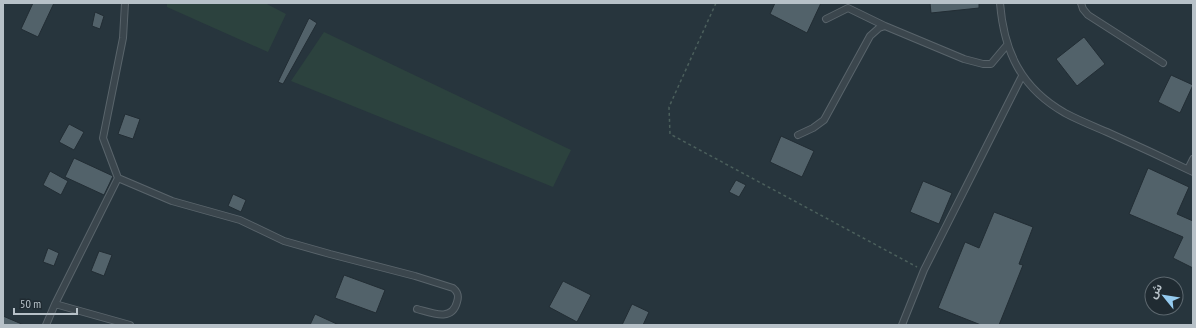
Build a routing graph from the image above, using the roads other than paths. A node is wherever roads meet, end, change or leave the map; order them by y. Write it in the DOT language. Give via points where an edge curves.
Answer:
graph roads {
  1 [pos="125,3"];
  2 [pos="1000,3"];
  3 [pos="1081,3"];
  4 [pos="826,19"];
  5 [pos="885,26"];
  6 [pos="1007,45"];
  7 [pos="1163,63"];
  8 [pos="1022,76"];
  9 [pos="798,135"];
  10 [pos="1193,160"];
  11 [pos="1190,170"];
  12 [pos="118,178"];
  13 [pos="55,304"];
  14 [pos="417,309"];
  15 [pos="46,325"];
  16 [pos="130,325"];
  17 [pos="902,325"];
  1 -- 12 [label="street" via="123,38 103,138"];
  2 -- 6 [label="street"];
  3 -- 7 [label="street" via="1088,15"];
  4 -- 5 [label="street" via="848,8"];
  5 -- 6 [label="street" via="964,59 983,64 991,64"];
  5 -- 9 [label="street" via="870,36 824,120"];
  6 -- 8 [label="street"];
  8 -- 11 [label="street" via="1041,97 1066,114"];
  8 -- 17 [label="street" via="924,270"];
  10 -- 11 [label="street"];
  12 -- 13 [label="street"];
  12 -- 14 [label="street" via="172,201 240,220 284,241 415,276 452,288 458,295 456,306 449,314"];
  13 -- 15 [label="street"];
  13 -- 16 [label="street"];
}
